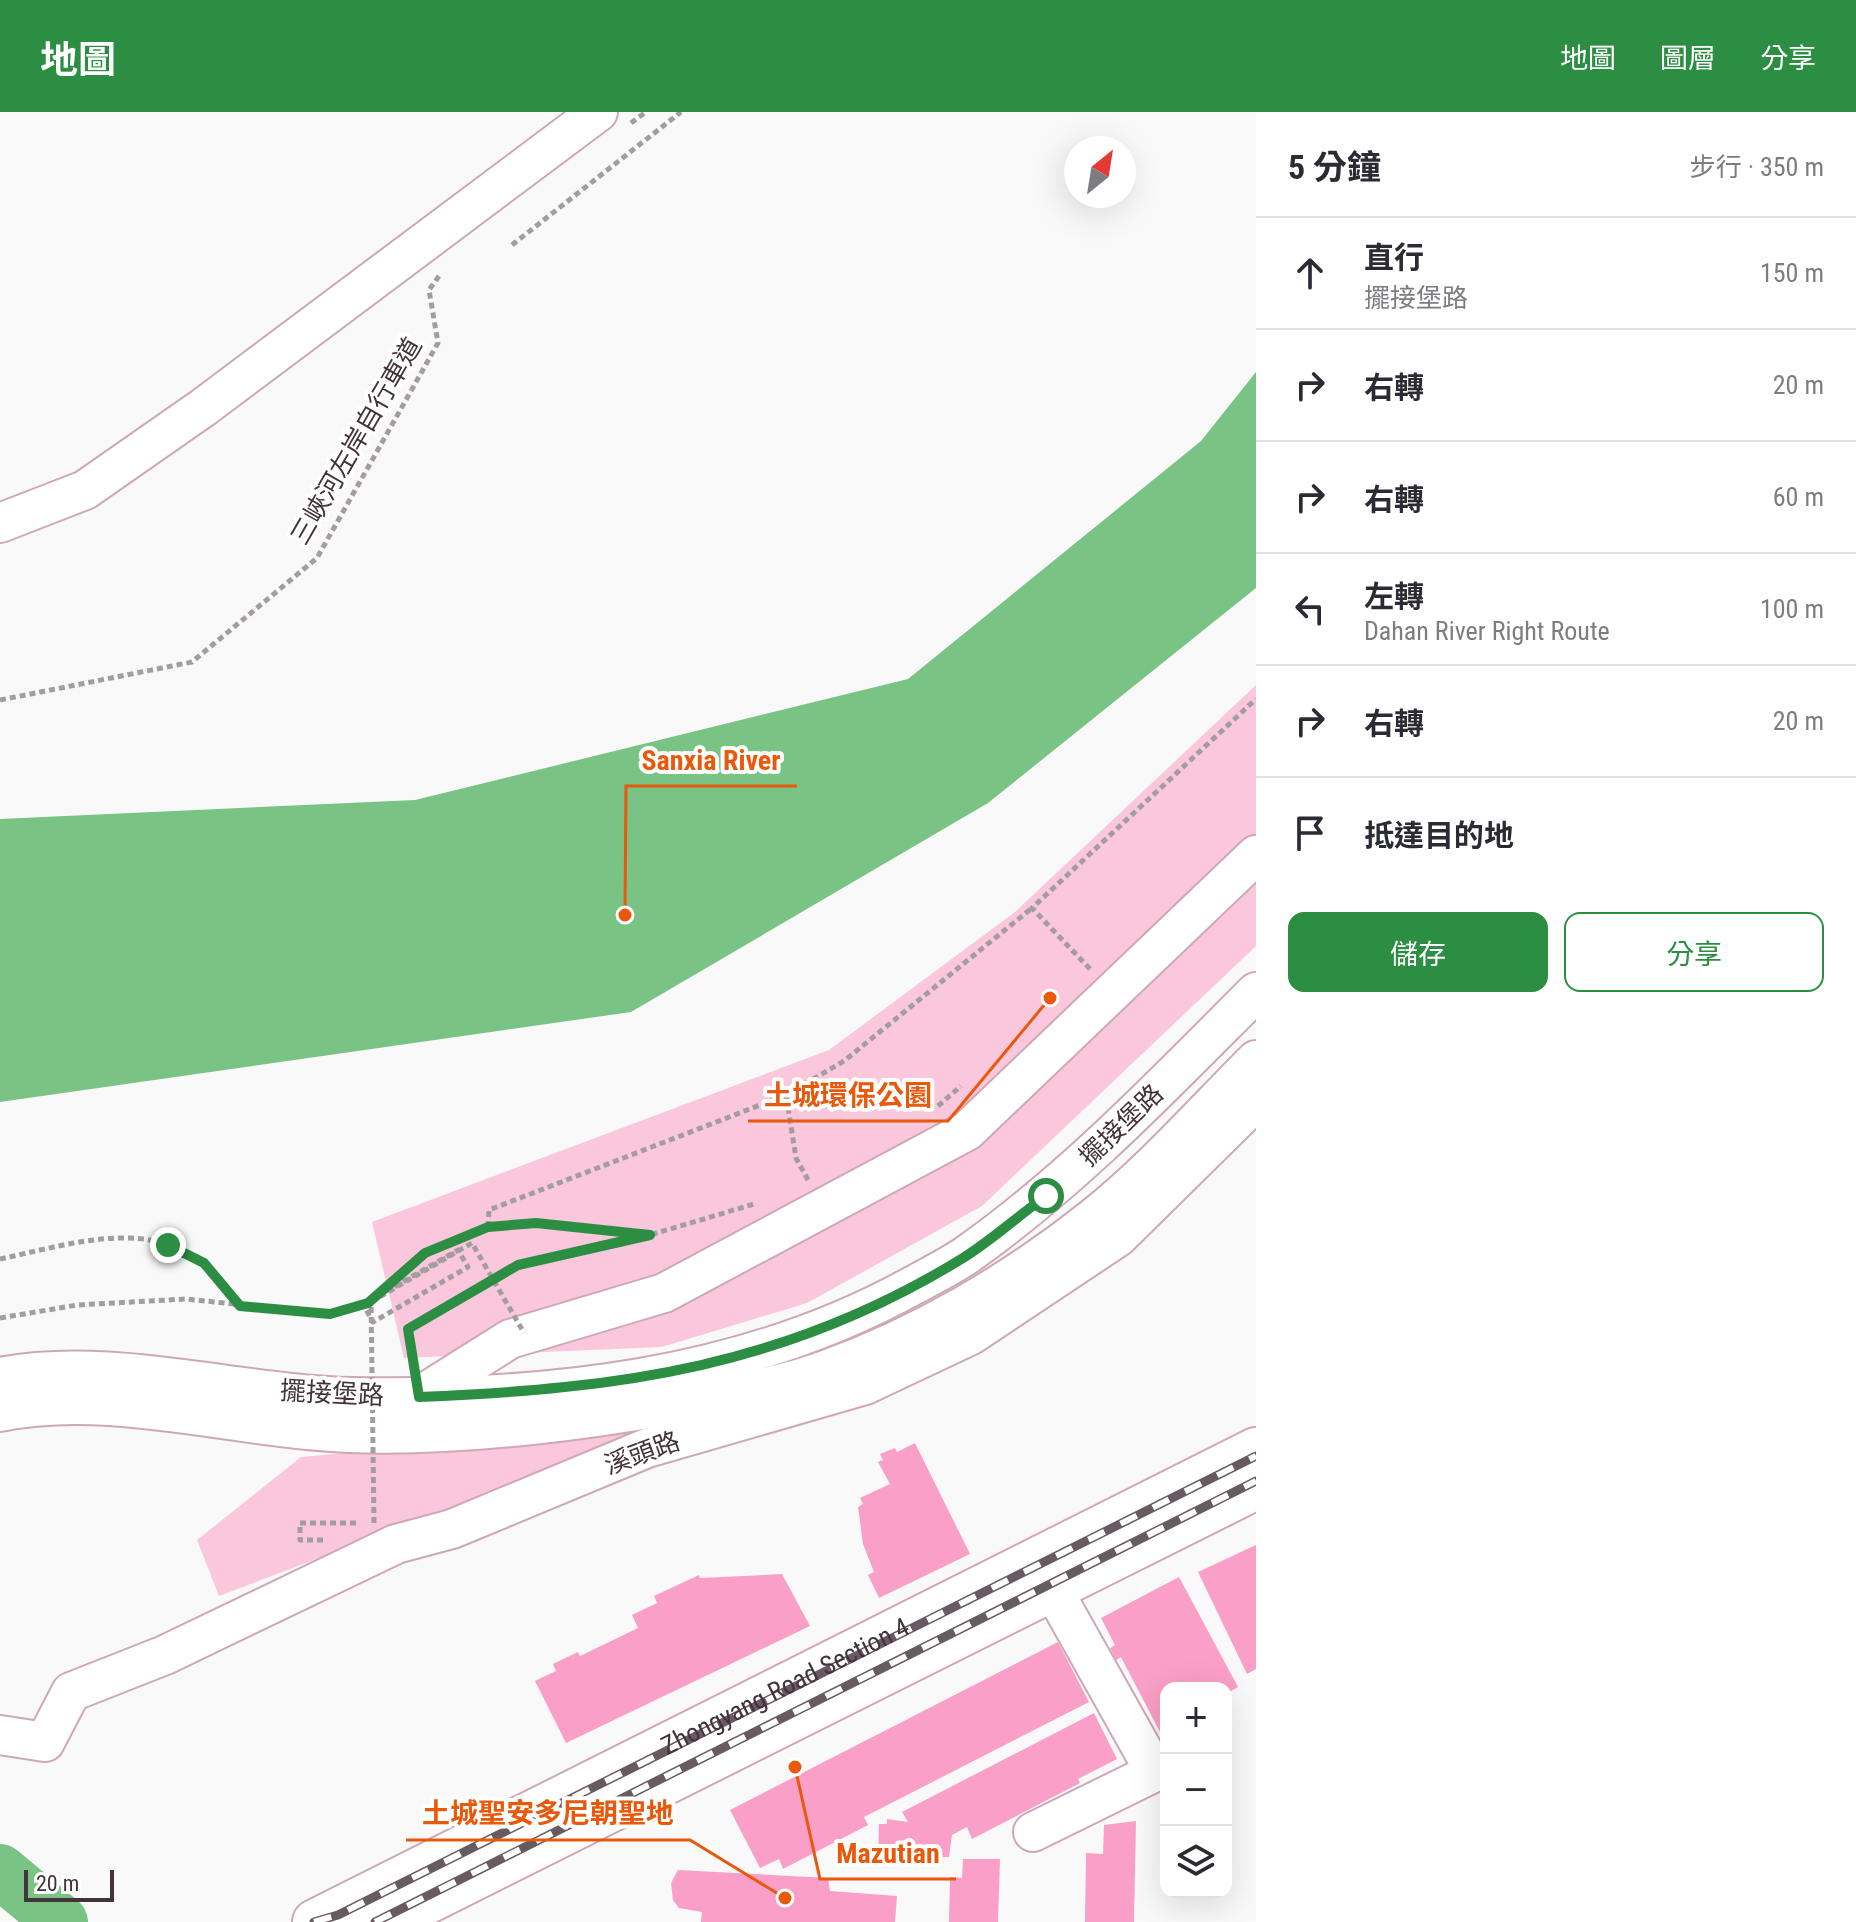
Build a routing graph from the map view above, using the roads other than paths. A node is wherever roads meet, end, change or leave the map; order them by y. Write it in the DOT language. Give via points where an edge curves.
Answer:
graph roads {
  1 [pos="598,112"];
  2 [pos="0,523"];
  3 [pos="1256,855"];
  4 [pos="1256,992"];
  5 [pos="1256,1060"];
  6 [pos="1256,1101"];
  7 [pos="0,1377"];
  8 [pos="419,1397"];
  9 [pos="0,1412"];
  10 [pos="1256,1450"];
  11 [pos="1256,1487"];
  12 [pos="1044,1576"];
  13 [pos="0,1735"];
  14 [pos="1033,1832"];
  15 [pos="425,1900"];
  16 [pos="315,1922"];
  17 [pos="386,1922"];
  1 -- 2 [label="street" via="85,490"];
  3 -- 8 [label="street" via="967,1131 664,1293 524,1333"];
  4 -- 8 [label="street, 擺接堡路" via="1046,1196 965,1257 874,1308 802,1338 716,1364 618,1383"];
  5 -- 9 [label="street, 擺接堡路" via="1095,1217 1020,1271 924,1327 824,1371 646,1410 434,1432 348,1433 86,1406 27,1406"];
  6 -- 13 [label="street, 溪頭路" via="1118,1237 971,1335 865,1385 647,1448 452,1529 396,1544 165,1655 71,1692 45,1742"];
  7 -- 8 [label="street, 擺接堡路" via="32,1371 103,1373 349,1397"];
  10 -- 12 [label="main road, Zhongyang Road Section 4"];
  11 -- 12 [label="main road, Zhongyang Road Section 4"];
  12 -- 14 [label="street" via="1155,1772"];
  12 -- 15 [label="main road, Zhongyang Road Section 4"];
  15 -- 16 [label="main road, Zhongyang Road Section 4"];
  15 -- 17 [label="main road, Zhongyang Road Section 4"];
}
